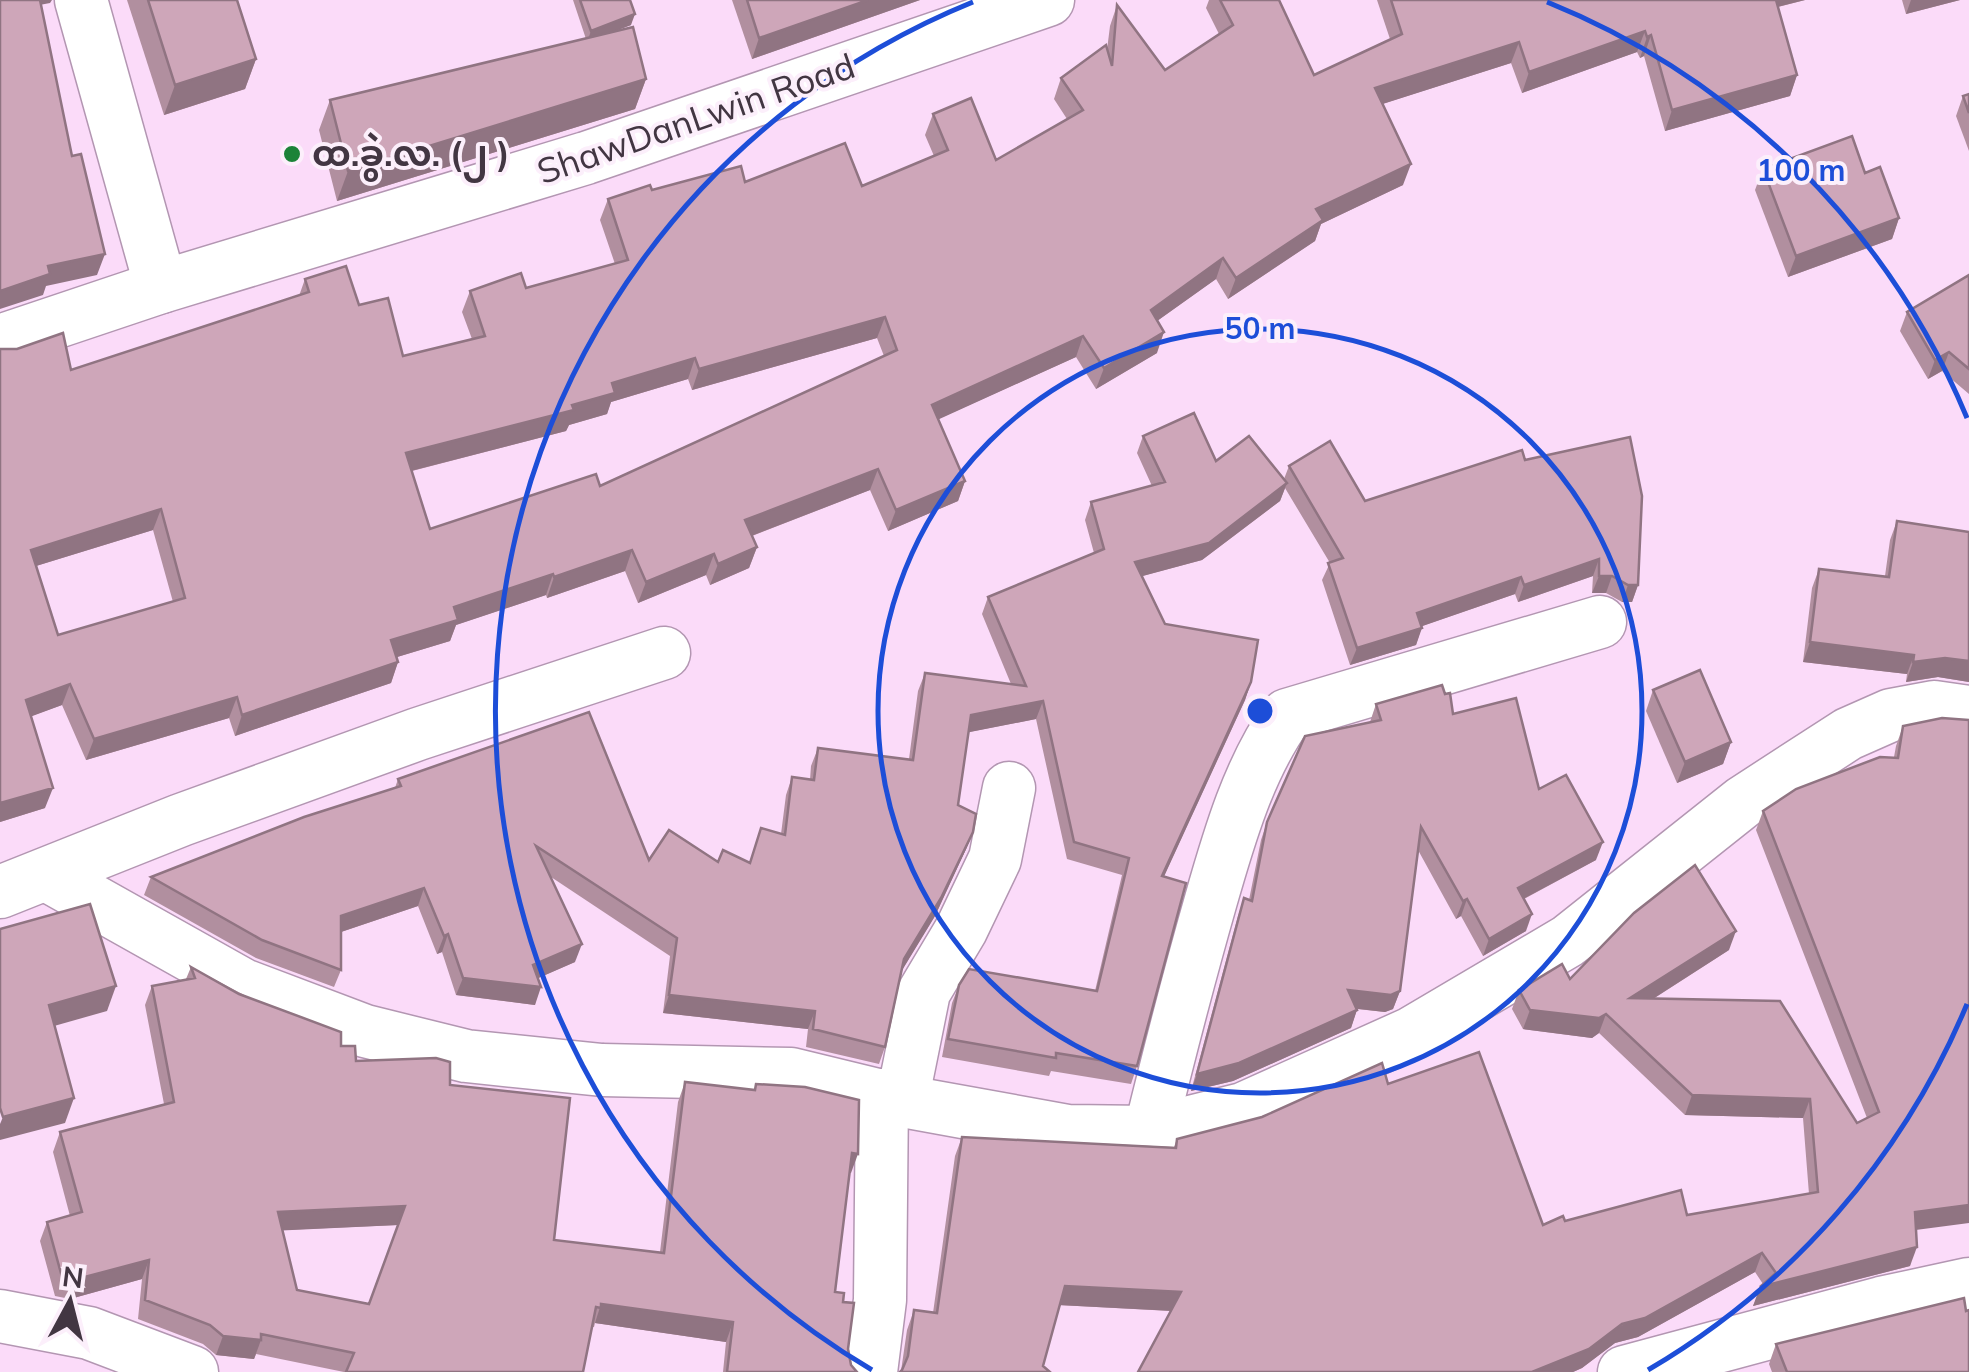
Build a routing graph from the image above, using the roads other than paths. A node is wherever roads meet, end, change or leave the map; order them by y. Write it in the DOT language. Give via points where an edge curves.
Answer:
graph roads {
  1 [pos="81,0"];
  2 [pos="1048,0"];
  3 [pos="161,287"];
  4 [pos="0,340"];
  5 [pos="1600,622"];
  6 [pos="664,653"];
  7 [pos="1969,712"];
  8 [pos="1009,788"];
  9 [pos="24,884"];
  10 [pos="892,1098"];
  11 [pos="1150,1132"];
  12 [pos="1969,1284"];
  13 [pos="0,1316"];
  14 [pos="192,1372"];
  15 [pos="870,1372"];
  16 [pos="1624,1372"];
  1 -- 3 [label="street"];
  2 -- 3 [label="street, ShawDanLwin Road" via="586,158"];
  3 -- 4 [label="street, ShawDanLwin Road"];
  5 -- 11 [label="street" via="1287,715 1269,740 1227,845"];
  6 -- 9 [label="street" via="418,734"];
  7 -- 11 [label="street" via="1934,706 1848,734 1743,802 1568,941 1412,1034 1242,1109"];
  8 -- 10 [label="street" via="995,859 924,992"];
  9 -- 10 [label="street" via="243,984 365,1031 466,1056 602,1070 791,1074"];
  10 -- 11 [label="street" via="1068,1131"];
  10 -- 15 [label="street"];
  12 -- 16 [label="street"];
  13 -- 14 [label="street" via="89,1332"];
}
